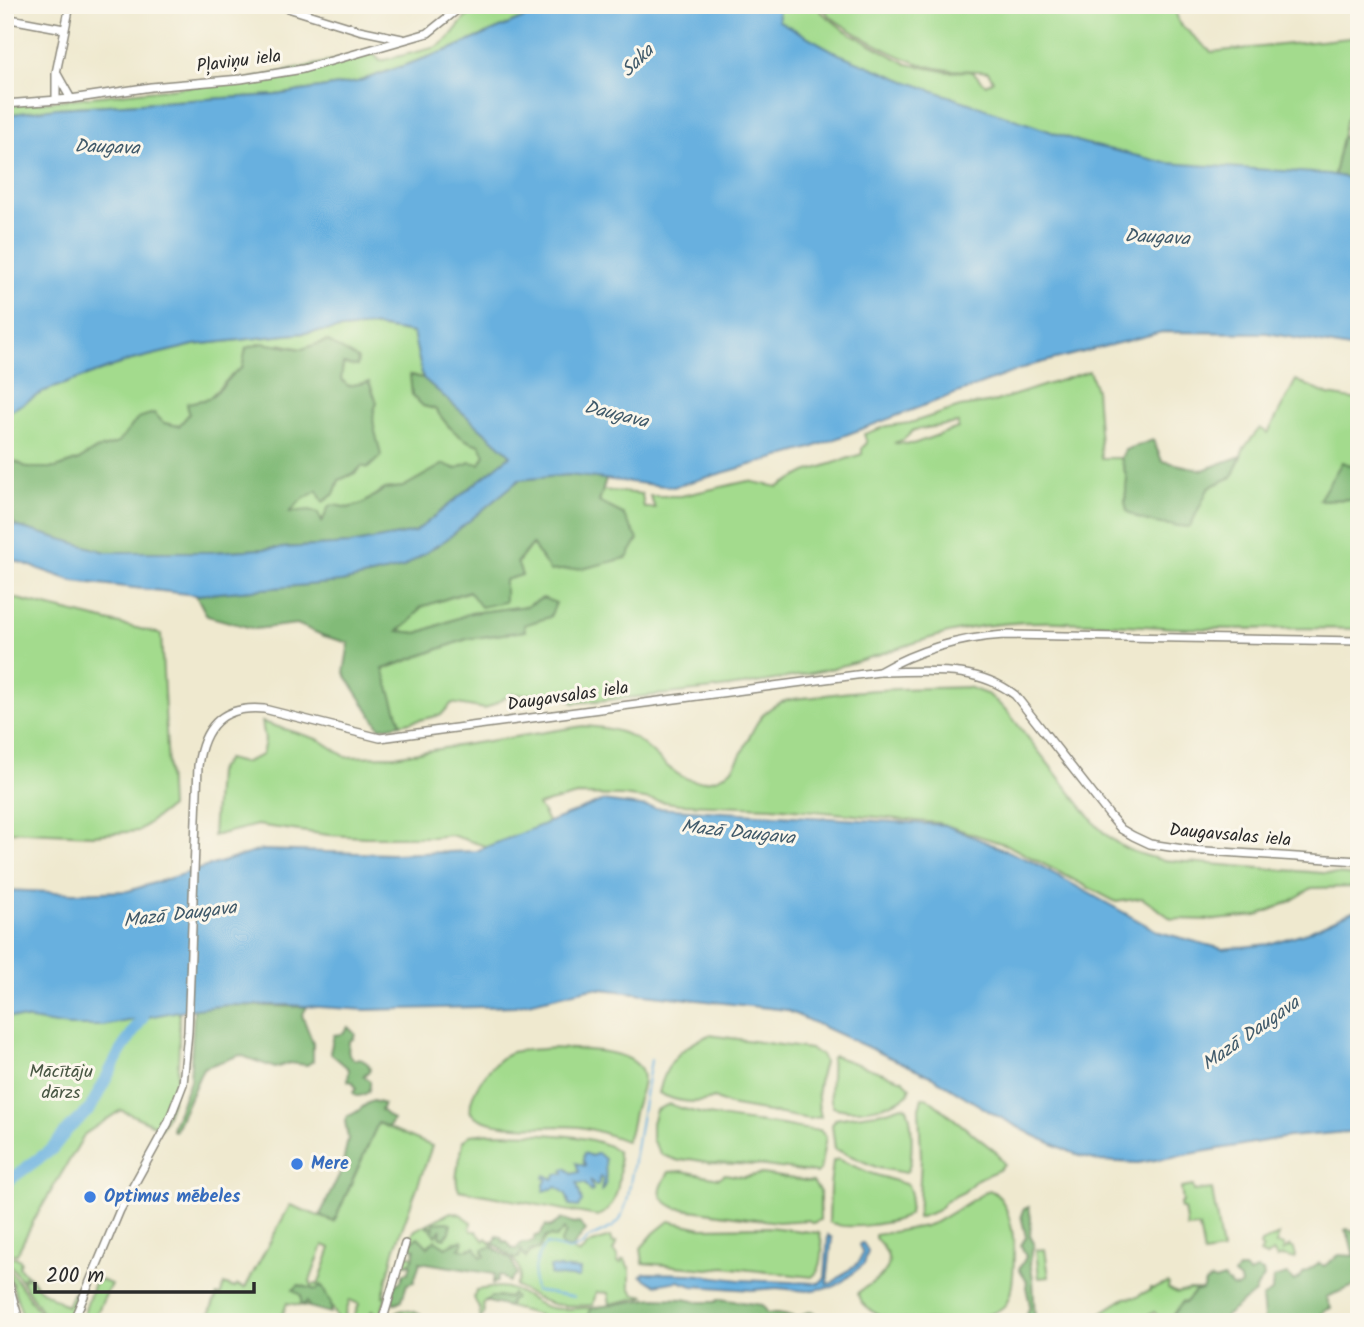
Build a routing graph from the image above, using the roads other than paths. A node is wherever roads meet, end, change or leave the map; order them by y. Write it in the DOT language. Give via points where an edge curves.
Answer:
graph roads {
  1 [pos="70,5"];
  2 [pos="278,5"];
  3 [pos="463,5"];
  4 [pos="5,19"];
  5 [pos="64,29"];
  6 [pos="403,39"];
  7 [pos="56,73"];
  8 [pos="71,99"];
  9 [pos="56,100"];
  10 [pos="5,104"];
  11 [pos="1359,641"];
  12 [pos="879,672"];
  13 [pos="1359,861"];
  14 [pos="405,1244"];
  15 [pos="5,1277"];
  16 [pos="83,1302"];
  17 [pos="19,1320"];
  18 [pos="73,1322"];
  19 [pos="79,1322"];
  20 [pos="382,1322"];
  1 -- 5 [label="street"];
  2 -- 6 [label="street"];
  3 -- 6 [label="street, Pļaviņu iela" via="428,33"];
  4 -- 5 [label="street"];
  5 -- 7 [label="street"];
  6 -- 8 [label="street, Pļaviņu iela" via="303,69"];
  7 -- 8 [label="street"];
  7 -- 9 [label="street"];
  8 -- 9 [label="street, Pļaviņu iela"];
  9 -- 10 [label="street, Pļaviņu iela"];
  11 -- 12 [label="street, Daugavsalas iela" via="1004,635 924,651"];
  12 -- 13 [label="street, Daugavsalas iela" via="974,674 1003,686 1015,695 1121,829 1150,844"];
  12 -- 16 [label="street, Daugavsalas iela" via="380,737 252,708 211,726 199,753 188,1032 181,1092 169,1123 120,1210"];
  14 -- 20 [label="street"];
  15 -- 17 [label="main road"];
  16 -- 18 [label="street"];
  16 -- 19 [label="street"];
}
